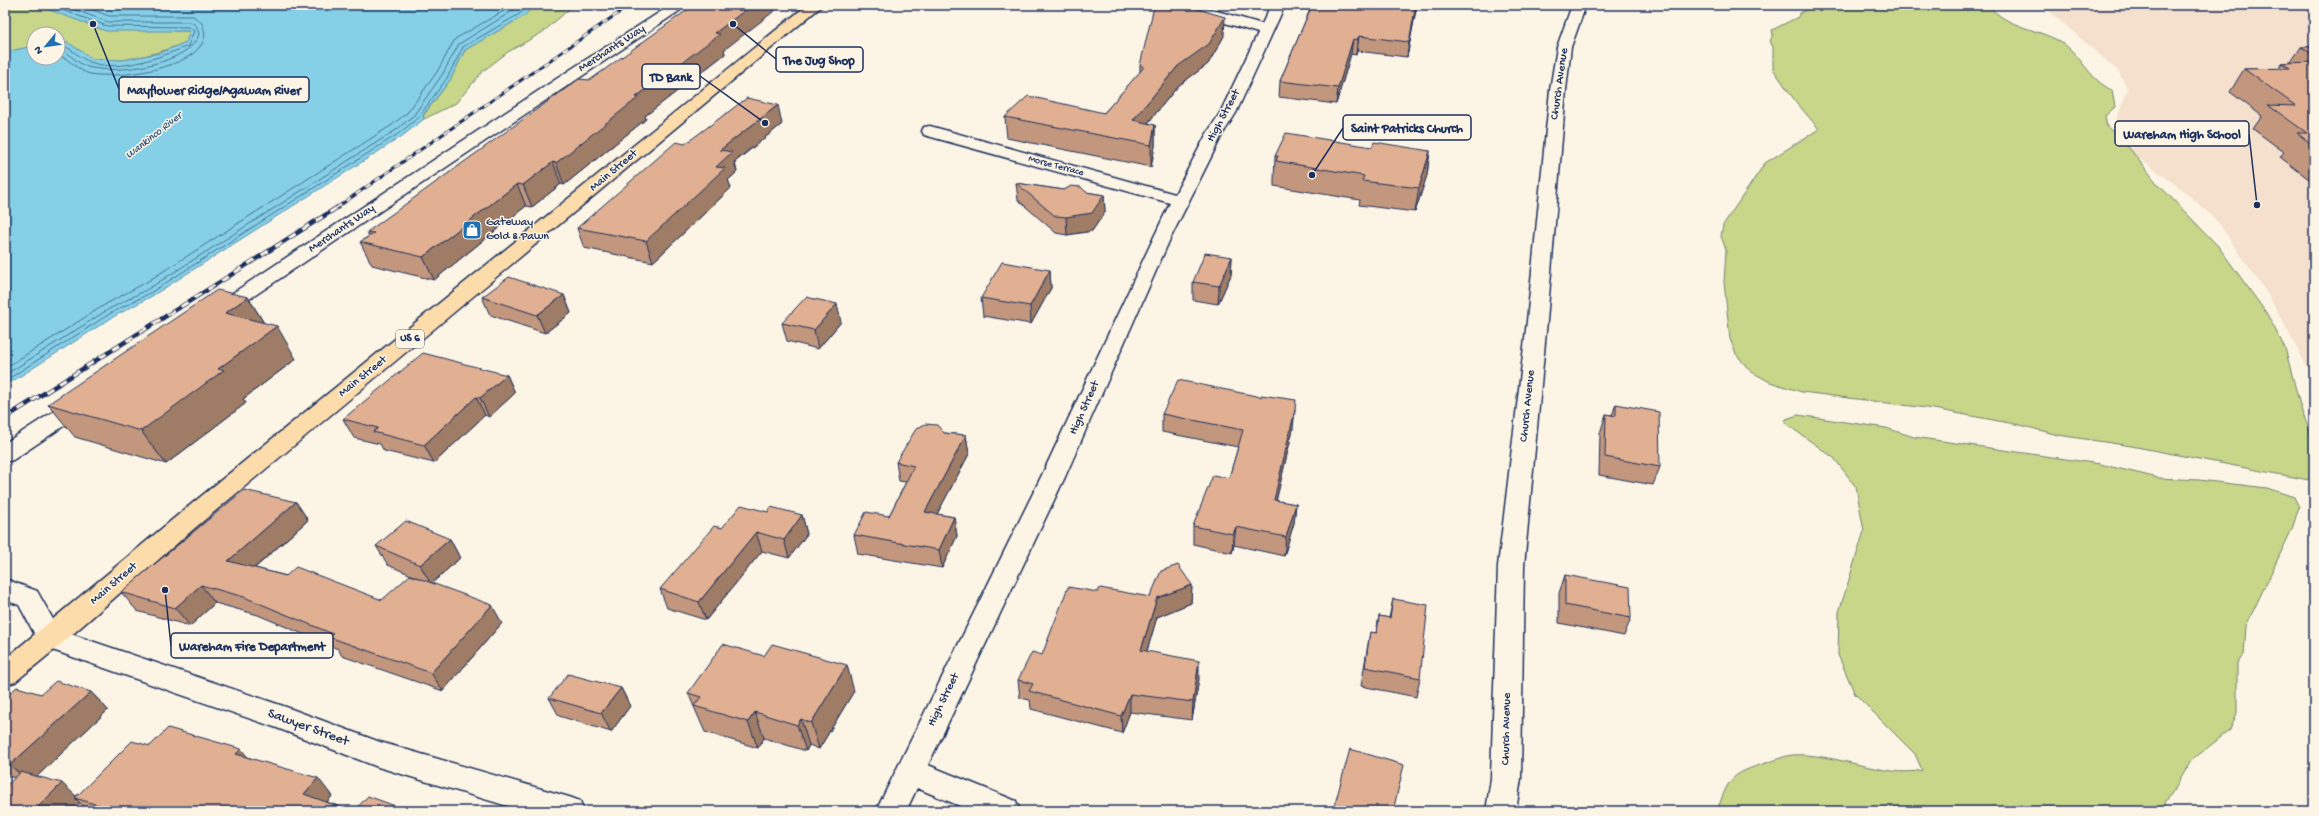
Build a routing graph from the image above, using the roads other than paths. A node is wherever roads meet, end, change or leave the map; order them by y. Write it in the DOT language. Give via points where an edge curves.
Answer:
graph roads {
  1 [pos="681,5"];
  2 [pos="816,5"];
  3 [pos="1181,5"];
  4 [pos="1278,5"];
  5 [pos="1579,5"];
  6 [pos="1265,30"];
  7 [pos="930,131"];
  8 [pos="1182,200"];
  9 [pos="204,321"];
  10 [pos="99,391"];
  11 [pos="5,454"];
  12 [pos="5,589"];
  13 [pos="50,638"];
  14 [pos="5,674"];
  15 [pos="910,771"];
  16 [pos="568,811"];
  17 [pos="891,811"];
  18 [pos="1005,811"];
  19 [pos="1501,811"];
  1 -- 9 [label="street, Merchants Way"];
  2 -- 13 [label="main road, Main Street / US 6" via="187,521"];
  3 -- 6 [label="street"];
  4 -- 6 [label="street, High Street"];
  5 -- 19 [label="street, Church Avenue" via="1564,48 1558,90 1511,566 1506,778"];
  6 -- 8 [label="street, High Street" via="1228,113 1214,135"];
  7 -- 8 [label="street, Morse Terrace"];
  8 -- 15 [label="street, High Street" via="1161,239 1053,477"];
  10 -- 11 [label="street"];
  12 -- 13 [label="street" via="28,598"];
  13 -- 14 [label="main road, Main Street / US 6"];
  13 -- 16 [label="street, Sawyer Street" via="378,754"];
  15 -- 17 [label="street, High Street"];
  15 -- 18 [label="street"];
}
